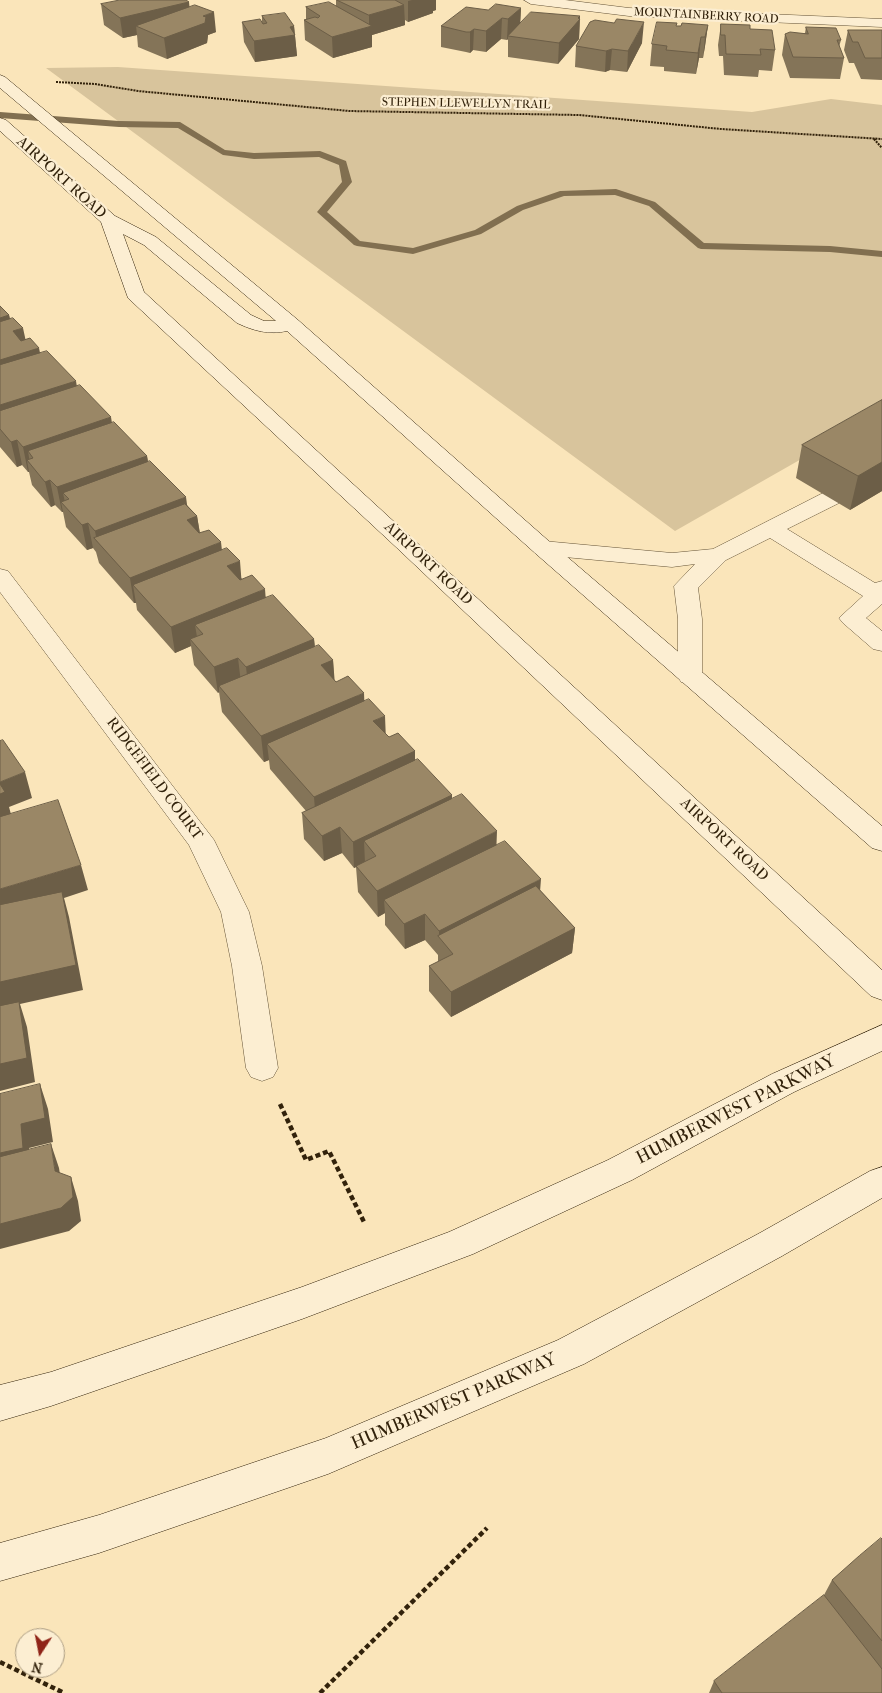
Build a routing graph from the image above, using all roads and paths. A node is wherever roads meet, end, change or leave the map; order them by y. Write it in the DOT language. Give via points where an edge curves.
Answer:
graph roads {
  1 [pos="531,0"];
  2 [pos="882,23"];
  3 [pos="0,80"];
  4 [pos="50,82"];
  5 [pos="1,124"];
  6 [pos="874,139"];
  7 [pos="882,139"];
  8 [pos="882,148"];
  9 [pos="109,220"];
  10 [pos="291,324"];
  11 [pos="831,498"];
  12 [pos="771,529"];
  13 [pos="543,548"];
  14 [pos="718,555"];
  15 [pos="0,576"];
  16 [pos="881,594"];
  17 [pos="882,643"];
  18 [pos="690,676"];
  19 [pos="882,842"];
  20 [pos="882,988"];
  21 [pos="882,1037"];
  22 [pos="262,1068"];
  23 [pos="882,1181"];
  24 [pos="366,1224"];
  25 [pos="0,1403"];
  26 [pos="487,1528"];
  27 [pos="0,1562"];
  28 [pos="0,1662"];
  29 [pos="64,1693"];
  30 [pos="320,1693"];
  1 -- 2 [label="main road, MOUNTAINBERRY ROAD" via="629,12"];
  3 -- 10 [label="main road"];
  4 -- 6 [label="path, STEPHEN LLEWELLYN TRAIL" via="349,111 579,115"];
  5 -- 9 [label="main road, AIRPORT ROAD"];
  6 -- 7 [label="path, STEPHEN LLEWELLYN TRAIL"];
  6 -- 8 [label="path"];
  9 -- 10 [label="main road" via="150,241 244,319 260,327"];
  9 -- 20 [label="main road, AIRPORT ROAD" via="135,294"];
  10 -- 13 [label="main road"];
  11 -- 12 [label="main road"];
  12 -- 14 [label="main road"];
  12 -- 16 [label="main road"];
  13 -- 14 [label="main road" via="672,560"];
  13 -- 18 [label="main road"];
  14 -- 18 [label="main road" via="686,586 690,619"];
  15 -- 22 [label="main road, RIDGEFIELD COURT" via="200,840 235,912 247,966"];
  16 -- 17 [label="main road" via="851,618"];
  18 -- 19 [label="main road"];
  21 -- 25 [label="main road, HUMBERWEST PARKWAY" via="783,1083 620,1170 461,1243 284,1309 51,1389"];
  22 -- 24 [label="path" via="306,1160 329,1151"];
  23 -- 27 [label="main road, HUMBERWEST PARKWAY" via="571,1352 328,1456 99,1534"];
  26 -- 30 [label="path"];
  28 -- 29 [label="path"];
}
